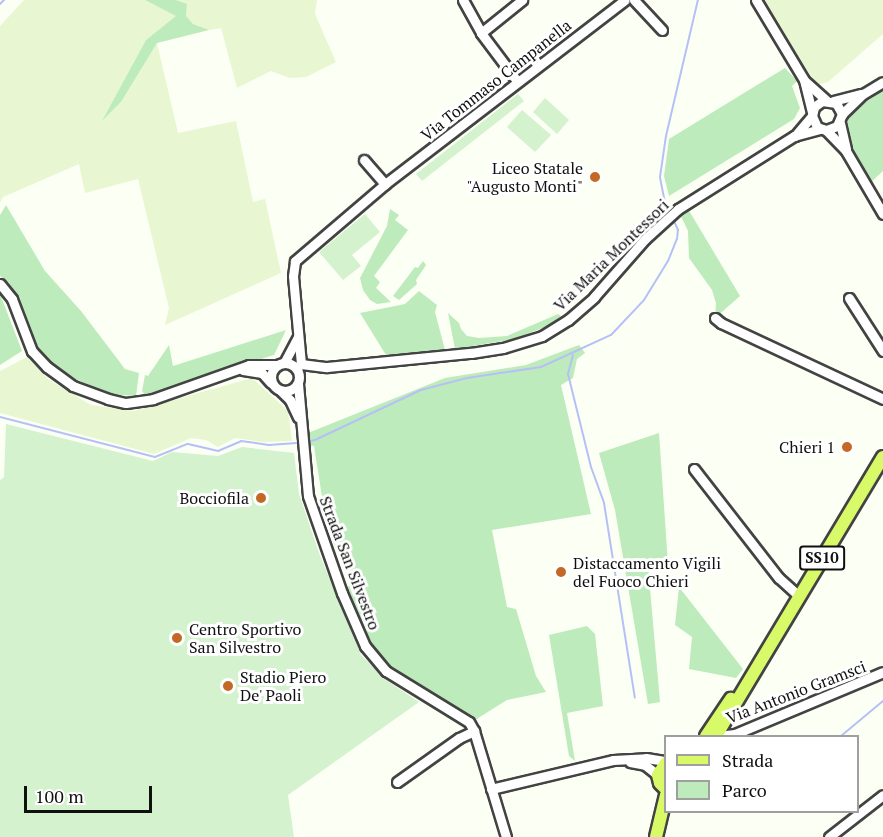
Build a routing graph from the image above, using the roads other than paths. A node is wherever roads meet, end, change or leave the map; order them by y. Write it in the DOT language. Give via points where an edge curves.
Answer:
graph roads {
  1 [pos="463,0"];
  2 [pos="522,0"];
  3 [pos="625,0"];
  4 [pos="634,0"];
  5 [pos="756,0"];
  6 [pos="662,30"];
  7 [pos="481,33"];
  8 [pos="804,80"];
  9 [pos="517,81"];
  10 [pos="883,82"];
  11 [pos="863,94"];
  12 [pos="830,100"];
  13 [pos="812,114"];
  14 [pos="841,118"];
  15 [pos="823,129"];
  16 [pos="794,136"];
  17 [pos="846,151"];
  18 [pos="364,160"];
  19 [pos="386,184"];
  20 [pos="883,214"];
  21 [pos="0,284"];
  22 [pos="849,298"];
  23 [pos="715,318"];
  24 [pos="298,337"];
  25 [pos="883,351"];
  26 [pos="280,364"];
  27 [pos="237,370"];
  28 [pos="298,373"];
  29 [pos="271,383"];
  30 [pos="281,392"];
  31 [pos="883,399"];
  32 [pos="300,423"];
  33 [pos="883,457"];
  34 [pos="694,469"];
  35 [pos="799,596"];
  36 [pos="760,660"];
  37 [pos="883,672"];
  38 [pos="474,731"];
  39 [pos="707,735"];
  40 [pos="718,735"];
  41 [pos="726,735"];
  42 [pos="625,760"];
  43 [pos="664,762"];
  44 [pos="664,765"];
  45 [pos="658,775"];
  46 [pos="397,782"];
  47 [pos="664,787"];
  48 [pos="492,789"];
  49 [pos="883,795"];
  50 [pos="664,804"];
  51 [pos="671,813"];
  52 [pos="506,837"];
  53 [pos="657,837"];
  54 [pos="829,837"];
  1 -- 7 [label="street"];
  2 -- 7 [label="street"];
  3 -- 9 [label="street, Via Tommaso Campanella"];
  4 -- 6 [label="street"];
  5 -- 8 [label="street"];
  7 -- 9 [label="street"];
  8 -- 12 [label="street"];
  8 -- 13 [label="street"];
  9 -- 19 [label="street, Via Tommaso Campanella"];
  10 -- 11 [label="street"];
  11 -- 12 [label="street"];
  11 -- 14 [label="street"];
  12 -- 13 [label="street" via="818,103"];
  12 -- 14 [label="street" via="839,106"];
  13 -- 15 [label="street" via="814,124"];
  13 -- 16 [label="street, Via Maria Montessori"];
  14 -- 15 [label="street" via="834,128"];
  14 -- 17 [label="street"];
  15 -- 16 [label="street, Via Maria Montessori"];
  15 -- 17 [label="street"];
  16 -- 28 [label="street, Via Maria Montessori" via="668,217 594,297 542,336 471,353"];
  17 -- 20 [label="street"];
  18 -- 19 [label="street"];
  19 -- 24 [label="street, Via Tommaso Campanella" via="295,261"];
  21 -- 27 [label="street" via="12,299 32,351 58,377 91,393 126,403 138,402"];
  22 -- 25 [label="street"];
  23 -- 31 [label="street"];
  24 -- 26 [label="street"];
  24 -- 28 [label="street, Via Tommaso Campanella"];
  26 -- 27 [label="street" via="264,363"];
  26 -- 28 [label="street"];
  26 -- 29 [label="street" via="271,373"];
  27 -- 29 [label="street" via="262,373"];
  28 -- 30 [label="street" via="291,391"];
  28 -- 32 [label="street, Strada San Silvestro"];
  29 -- 30 [label="street"];
  30 -- 32 [label="street, Strada San Silvestro"];
  32 -- 38 [label="street, Strada San Silvestro" via="308,496 342,594 365,646 386,671 469,722"];
  33 -- 35 [label="main road, SS10"];
  34 -- 35 [label="street" via="779,578"];
  35 -- 36 [label="main road, SS10"];
  36 -- 39 [label="main road, SS10"];
  36 -- 40 [label="main road, SS10"];
  37 -- 41 [label="street, Via Antonio Gramsci"];
  38 -- 46 [label="street"];
  38 -- 48 [label="street"];
  42 -- 43 [label="street"];
  42 -- 45 [label="street" via="645,765"];
  42 -- 48 [label="street"];
  44 -- 45 [label="main road"];
  45 -- 47 [label="main road"];
  48 -- 52 [label="street"];
  49 -- 54 [label="street"];
  50 -- 53 [label="main road"];
  51 -- 53 [label="main road"];
}
